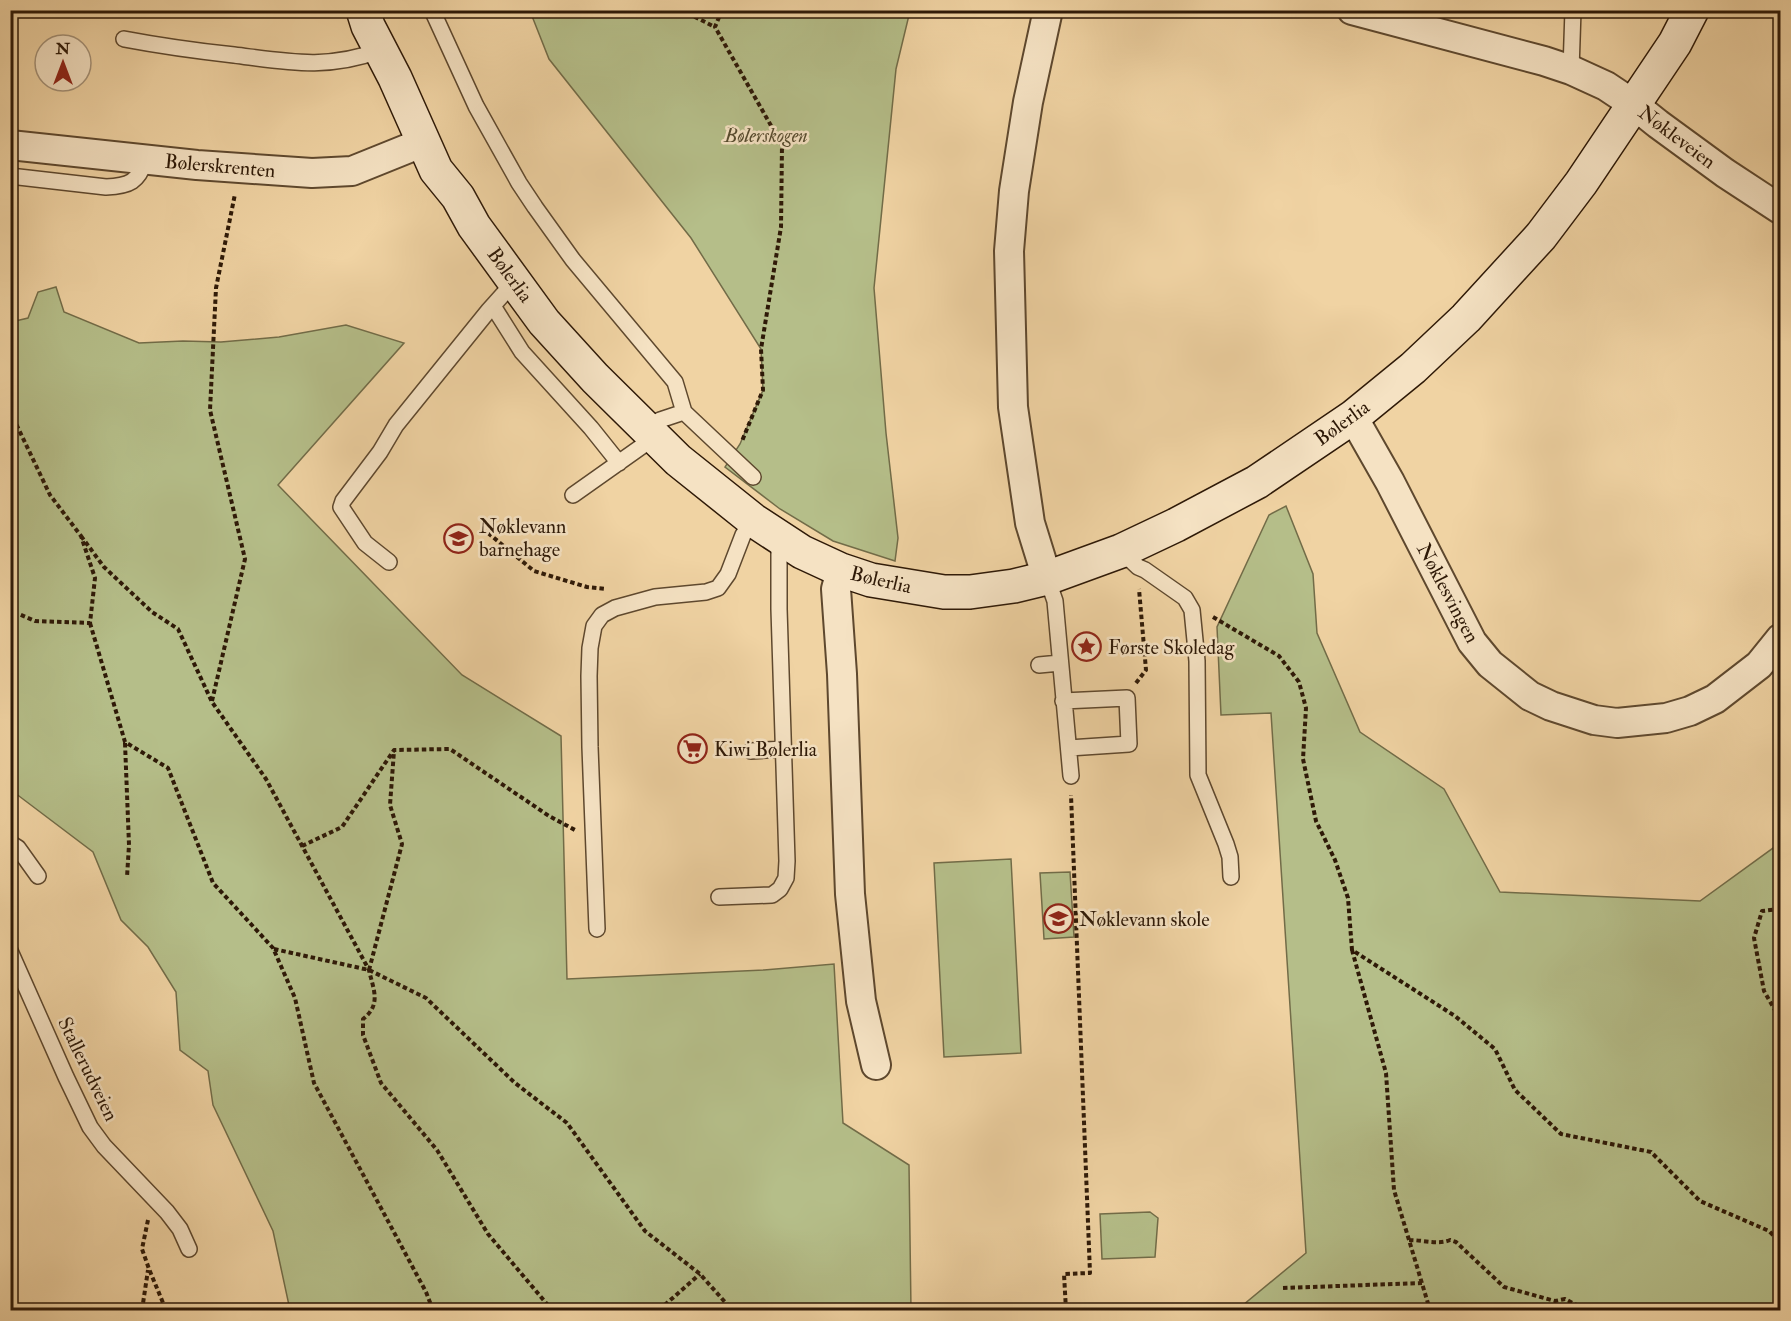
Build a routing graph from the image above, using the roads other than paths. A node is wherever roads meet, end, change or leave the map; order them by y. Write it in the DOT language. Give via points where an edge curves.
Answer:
graph roads {
  1 [pos="363,10"];
  2 [pos="432,10"];
  3 [pos="1048,10"];
  4 [pos="1352,10"];
  5 [pos="1573,10"];
  6 [pos="1692,10"];
  7 [pos="1384,15"];
  8 [pos="124,39"];
  9 [pos="381,50"];
  10 [pos="1571,70"];
  11 [pos="1634,104"];
  12 [pos="424,142"];
  13 [pos="10,145"];
  14 [pos="146,159"];
  15 [pos="10,176"];
  16 [pos="1780,209"];
  17 [pos="515,281"];
  18 [pos="493,306"];
  19 [pos="684,412"];
  20 [pos="1353,417"];
  21 [pos="651,433"];
  22 [pos="619,463"];
  23 [pos="753,477"];
  24 [pos="573,495"];
  25 [pos="766,529"];
  26 [pos="1129,559"];
  27 [pos="389,562"];
  28 [pos="841,570"];
  29 [pos="1047,578"];
  30 [pos="1780,639"];
  31 [pos="1060,663"];
  32 [pos="1039,665"];
  33 [pos="1063,701"];
  34 [pos="783,748"];
  35 [pos="1069,748"];
  36 [pos="751,751"];
  37 [pos="1071,776"];
  38 [pos="10,843"];
  39 [pos="38,876"];
  40 [pos="1231,878"];
  41 [pos="719,897"];
  42 [pos="597,929"];
  43 [pos="10,951"];
  44 [pos="876,1065"];
  45 [pos="189,1249"];
  1 -- 9 [label="street, Bølerlia"];
  2 -- 19 [label="lane" via="476,106 519,183 573,260 675,382"];
  3 -- 29 [label="street" via="1028,102 1014,191 1010,251 1013,407 1030,523"];
  4 -- 7 [label="street, Nøkleveien"];
  5 -- 10 [label="lane"];
  6 -- 11 [label="street, Bølerlia"];
  7 -- 10 [label="street, Nøkleveien"];
  8 -- 9 [label="lane" via="305,64 332,63"];
  9 -- 12 [label="street, Bølerlia"];
  10 -- 11 [label="street, Nøkleveien" via="1602,83"];
  11 -- 16 [label="street, Nøkleveien"];
  11 -- 20 [label="street, Bølerlia" via="1581,183 1503,280 1413,368"];
  12 -- 14 [label="street, Bølerskrenten" via="352,171 312,173"];
  12 -- 17 [label="street, Bølerlia" via="436,170"];
  13 -- 14 [label="street, Bølerskrenten"];
  14 -- 15 [label="lane" via="133,182 121,186"];
  17 -- 18 [label="lane"];
  17 -- 21 [label="street, Bølerlia" via="544,321"];
  18 -- 22 [label="lane" via="522,352"];
  18 -- 27 [label="lane" via="396,425 340,507 365,543"];
  19 -- 21 [label="lane" via="660,420"];
  19 -- 23 [label="lane"];
  20 -- 26 [label="street, Bølerlia" via="1257,482"];
  20 -- 30 [label="street, Nøklesvingen" via="1472,642 1490,664 1530,696 1594,720 1617,723 1666,718 1715,699 1759,665"];
  21 -- 22 [label="lane"];
  21 -- 25 [label="street, Bølerlia" via="678,460"];
  22 -- 24 [label="lane"];
  25 -- 28 [label="street, Bølerlia" via="801,552"];
  25 -- 34 [label="lane" via="779,609"];
  25 -- 42 [label="lane" via="743,535 728,574 718,588 655,597 615,608 602,615 594,626 589,676"];
  26 -- 29 [label="street, Bølerlia"];
  26 -- 40 [label="lane" via="1166,584 1192,609 1198,775 1226,844"];
  28 -- 29 [label="street, Bølerlia" via="890,584 944,592 995,590"];
  28 -- 44 [label="street, Bølerlia" via="836,589 850,894 861,1001"];
  29 -- 31 [label="lane" via="1054,601"];
  31 -- 32 [label="lane"];
  31 -- 33 [label="lane"];
  33 -- 35 [label="lane"];
  33 -- 35 [label="lane" via="1126,698 1129,744"];
  34 -- 36 [label="lane"];
  34 -- 41 [label="lane" via="786,878 772,895"];
  35 -- 37 [label="lane"];
  38 -- 39 [label="lane"];
  43 -- 45 [label="lane, Stallerudveien" via="90,1127 167,1212"];
}
